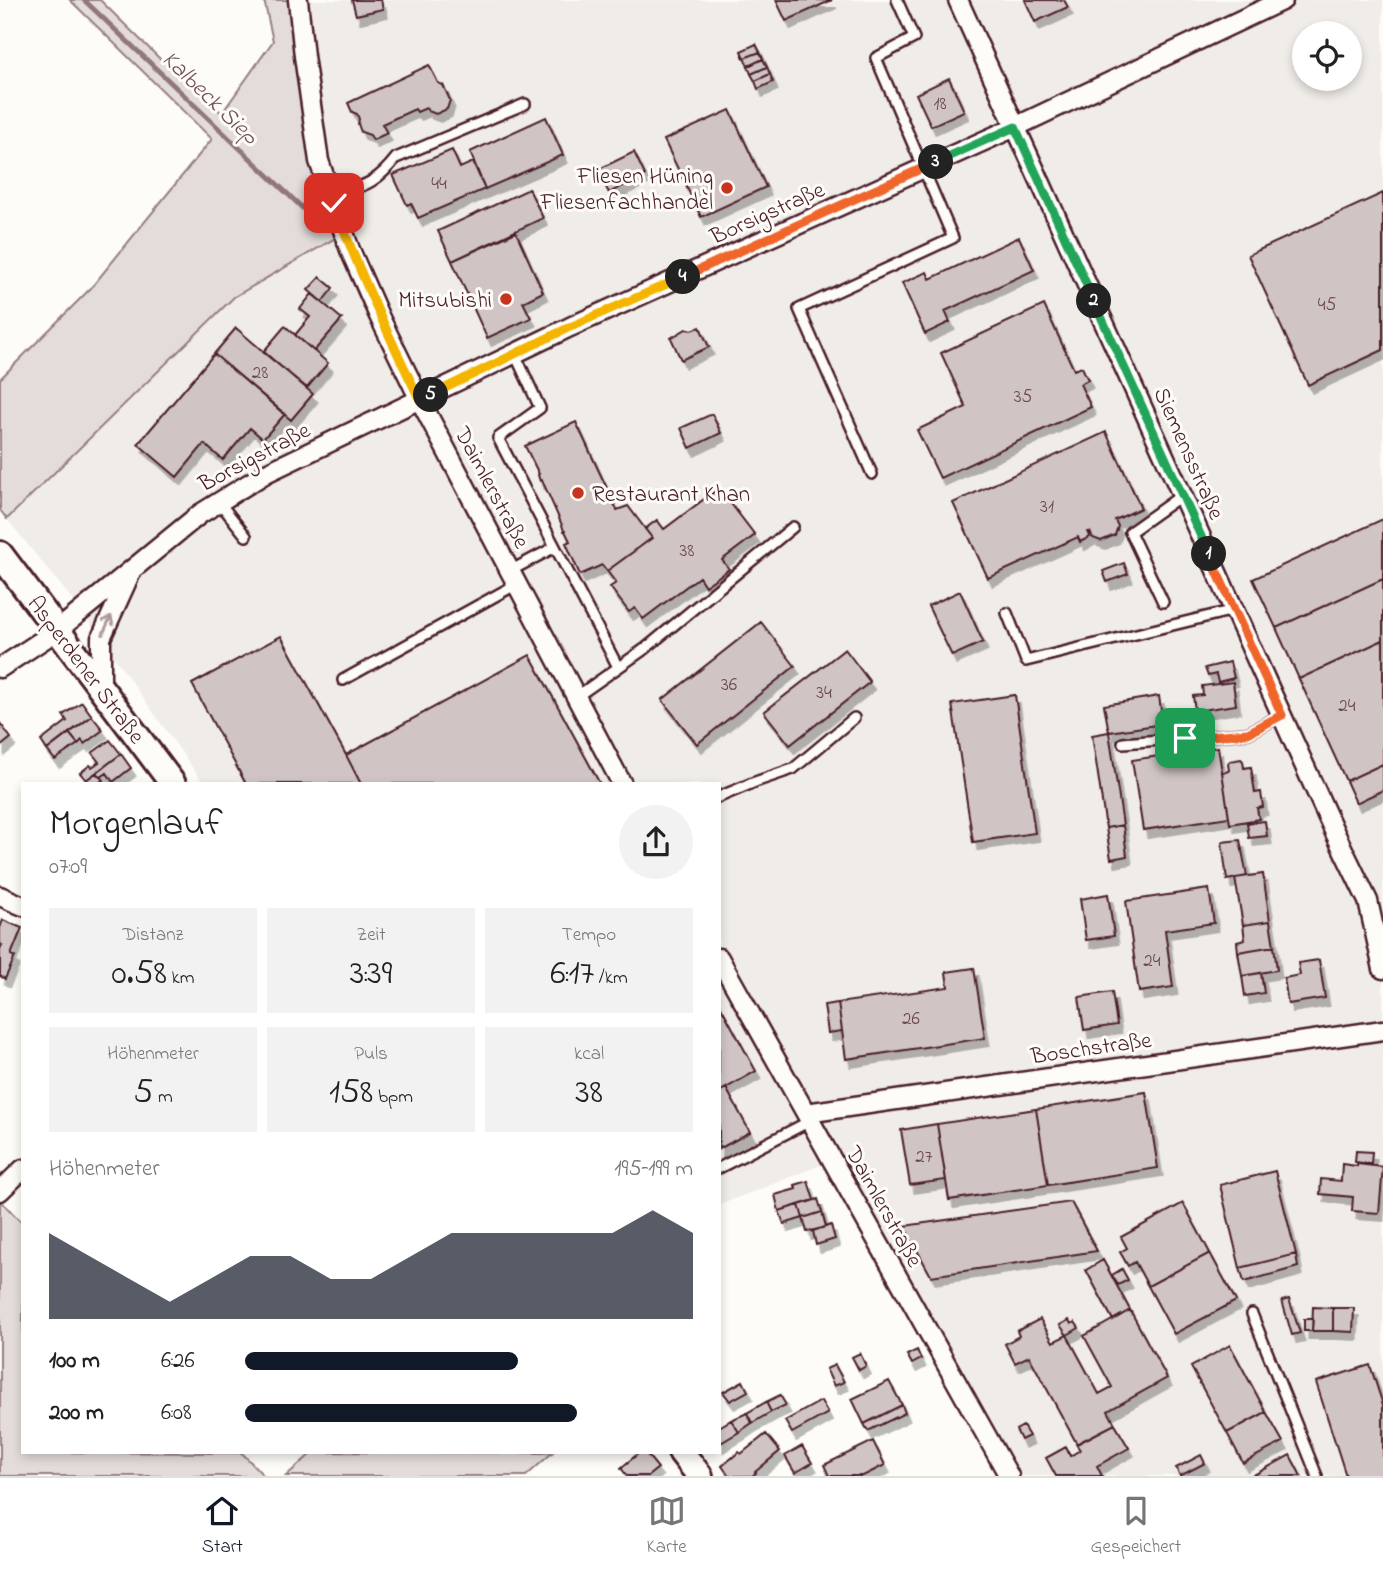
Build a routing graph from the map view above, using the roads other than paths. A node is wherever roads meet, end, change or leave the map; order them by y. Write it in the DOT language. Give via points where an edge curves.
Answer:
graph roads {
  1 [pos="298,0"];
  2 [pos="897,0"];
  3 [pos="958,0"];
  4 [pos="1275,2"];
  5 [pos="525,104"];
  6 [pos="1015,127"];
  7 [pos="923,168"];
  8 [pos="332,197"];
  9 [pos="515,354"];
  10 [pos="420,400"];
  11 [pos="872,474"];
  12 [pos="1182,495"];
  13 [pos="219,502"];
  14 [pos="793,527"];
  15 [pos="246,536"];
  16 [pos="555,547"];
  17 [pos="0,554"];
  18 [pos="134,566"];
  19 [pos="513,577"];
  20 [pos="1163,603"];
  21 [pos="1234,610"];
  22 [pos="1007,613"];
  23 [pos="58,630"];
  24 [pos="618,667"];
  25 [pos="0,668"];
  26 [pos="343,680"];
  27 [pos="102,688"];
  28 [pos="576,697"];
  29 [pos="1282,715"];
  30 [pos="854,718"];
  31 [pos="1123,743"];
  32 [pos="172,782"];
  33 [pos="621,782"];
  34 [pos="721,796"];
  35 [pos="0,896"];
  36 [pos="21,905"];
  37 [pos="721,962"];
  38 [pos="1383,969"];
  39 [pos="1383,1030"];
  40 [pos="808,1117"];
  41 [pos="721,1167"];
  42 [pos="21,1171"];
  43 [pos="0,1191"];
  44 [pos="1252,1314"];
  45 [pos="683,1454"];
  46 [pos="700,1476"];
  47 [pos="1009,1476"];
  48 [pos="1317,1476"];
  1 -- 8 [label="street, Daimlerstraße" via="319,161"];
  2 -- 7 [label="lane" via="914,38 877,58"];
  3 -- 6 [label="street, Siemensstraße"];
  4 -- 6 [label="street, Borsigstraße"];
  5 -- 8 [label="lane" via="396,158 372,182"];
  6 -- 7 [label="street, Borsigstraße"];
  6 -- 12 [label="street, Siemensstraße"];
  7 -- 9 [label="street, Borsigstraße"];
  7 -- 11 [label="lane" via="953,238 799,309"];
  8 -- 10 [label="street, Daimlerstraße" via="379,316"];
  9 -- 10 [label="street, Borsigstraße"];
  9 -- 16 [label="lane" via="540,408 498,438"];
  10 -- 13 [label="street, Borsigstraße" via="267,473"];
  10 -- 19 [label="street, Daimlerstraße"];
  12 -- 20 [label="lane" via="1130,532"];
  12 -- 21 [label="street, Siemensstraße"];
  13 -- 15 [label="lane"];
  13 -- 18 [label="street, Borsigstraße"];
  14 -- 24 [label="lane"];
  16 -- 19 [label="lane"];
  16 -- 24 [label="lane"];
  17 -- 23 [label="main road, Asperdener Straße"];
  18 -- 23 [label="street, Borsigstraße"];
  27 -- 18 [label="street, Borsigstraße, one-way" via="101,638"];
  19 -- 26 [label="lane"];
  19 -- 28 [label="street, Daimlerstraße"];
  21 -- 22 [label="lane" via="1026,661"];
  21 -- 29 [label="street, Siemensstraße"];
  23 -- 25 [label="street, Borsigstraße"];
  23 -- 27 [label="main road, Asperdener Straße"];
  24 -- 28 [label="lane"];
  27 -- 32 [label="main road, Asperdener Straße"];
  28 -- 33 [label="street, Daimlerstraße"];
  29 -- 31 [label="lane" via="1248,733"];
  29 -- 38 [label="street, Siemensstraße" via="1368,901"];
  30 -- 34 [label="lane" via="793,769"];
  35 -- 36 [label="street"];
  37 -- 40 [label="street, Daimlerstraße"];
  39 -- 40 [label="street, Boschstraße"];
  40 -- 41 [label="lane"];
  40 -- 47 [label="street, Daimlerstraße"];
  42 -- 43 [label="street"];
  44 -- 48 [label="lane"];
  45 -- 46 [label="main road"];
}
